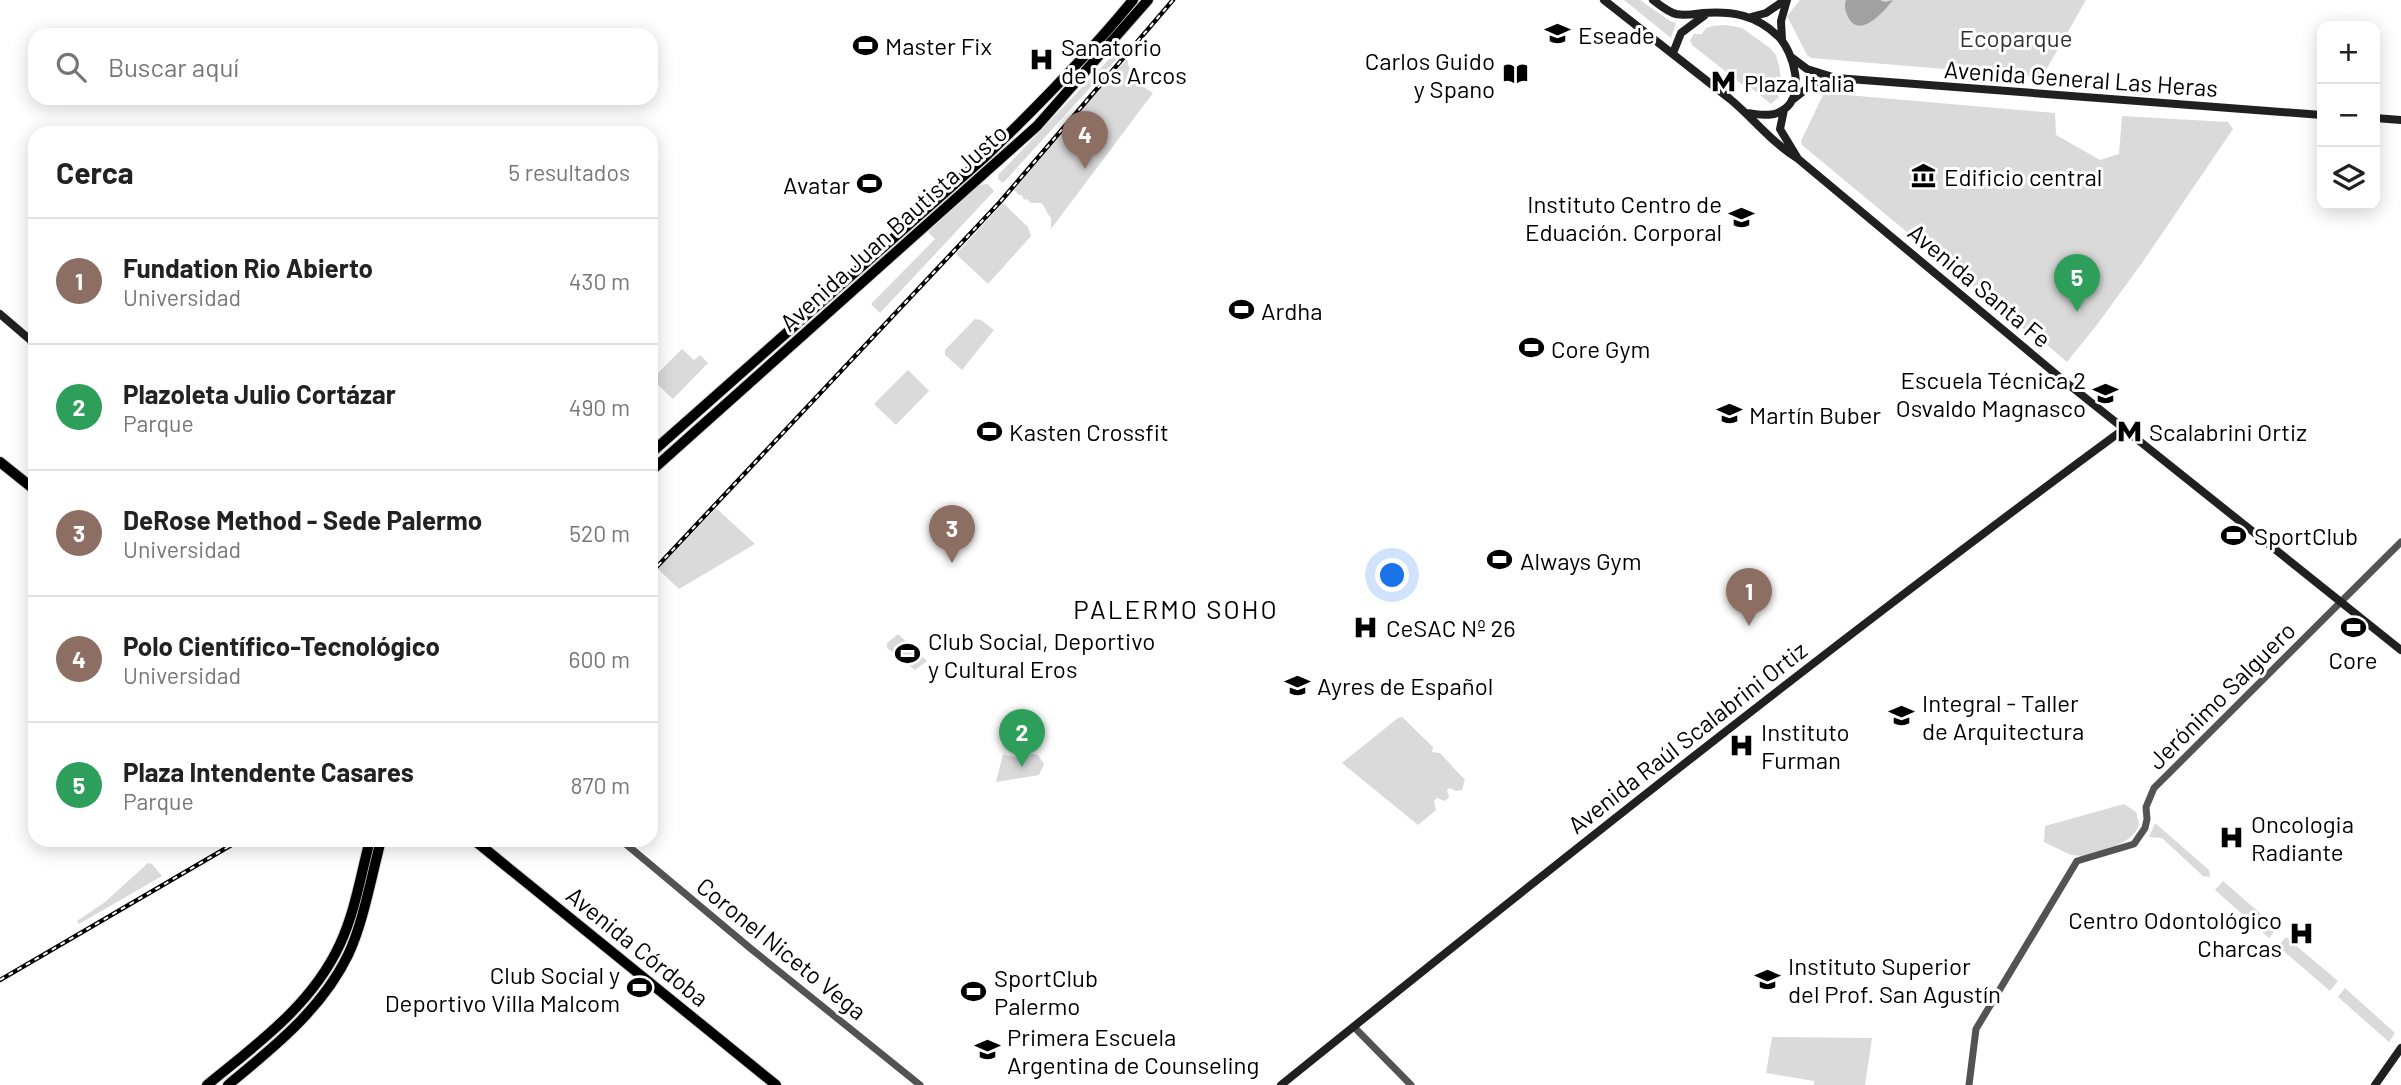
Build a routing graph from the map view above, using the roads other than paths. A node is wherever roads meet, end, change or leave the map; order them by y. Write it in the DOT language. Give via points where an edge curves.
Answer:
graph roads {
  1 [pos="1133,0"];
  2 [pos="1147,0"];
  3 [pos="1604,0"];
  4 [pos="1653,0"];
  5 [pos="1786,0"];
  6 [pos="1707,13"];
  7 [pos="1751,17"];
  8 [pos="1782,40"];
  9 [pos="1674,54"];
  10 [pos="1791,57"];
  11 [pos="1836,78"];
  12 [pos="1792,100"];
  13 [pos="1784,110"];
  14 [pos="1746,113"];
  15 [pos="2317,115"];
  16 [pos="2380,118"];
  17 [pos="2401,120"];
  18 [pos="1797,158"];
  19 [pos="0,314"];
  20 [pos="28,338"];
  21 [pos="2124,429"];
  22 [pos="658,447"];
  23 [pos="0,462"];
  24 [pos="658,465"];
  25 [pos="28,484"];
  26 [pos="2401,542"];
  27 [pos="2341,603"];
  28 [pos="2401,650"];
  29 [pos="368,847"];
  30 [pos="379,847"];
  31 [pos="483,847"];
  32 [pos="629,847"];
  33 [pos="1354,1027"];
  34 [pos="2401,1048"];
  35 [pos="207,1085"];
  36 [pos="228,1085"];
  37 [pos="776,1085"];
  38 [pos="920,1085"];
  39 [pos="1281,1085"];
  40 [pos="1411,1085"];
  41 [pos="1969,1085"];
  42 [pos="2375,1085"];
  1 -- 22 [label="main road, Avenida Juan Bautista Justo" via="1004,138"];
  2 -- 24 [label="main road, Avenida Juan Bautista Justo" via="1037,126"];
  3 -- 9 [label="main road, Avenida Santa Fe"];
  4 -- 6 [label="main road" via="1676,14"];
  5 -- 7 [label="main road"];
  5 -- 8 [label="main road"];
  6 -- 7 [label="main road"];
  6 -- 9 [label="main road" via="1681,33"];
  7 -- 8 [label="main road"];
  8 -- 10 [label="main road"];
  9 -- 14 [label="main road, Avenida Santa Fe"];
  10 -- 11 [label="main road, Avenida General Las Heras" via="1807,69"];
  10 -- 12 [label="main road"];
  11 -- 12 [label="main road, Avenida General Las Heras" via="1814,83"];
  11 -- 15 [label="main road, Avenida General Las Heras"];
  12 -- 13 [label="main road"];
  13 -- 14 [label="main road" via="1768,115"];
  13 -- 18 [label="main road, Avenida Santa Fe" via="1780,129"];
  14 -- 18 [label="main road, Avenida Santa Fe"];
  16 -- 17 [label="main road"];
  18 -- 21 [label="main road, Avenida Santa Fe"];
  19 -- 20 [label="main road"];
  21 -- 27 [label="main road, Avenida Santa Fe"];
  21 -- 33 [label="main road, Avenida Raúl Scalabrini Ortiz" via="1797,676"];
  23 -- 25 [label="main road"];
  26 -- 27 [label="street, Jerónimo Salguero"];
  27 -- 28 [label="main road, Avenida Santa Fe"];
  27 -- 41 [label="street, Jerónimo Salguero" via="2154,788 2146,807 2146,824 2134,844 2077,861 1976,1029"];
  29 -- 35 [label="main road" via="341,942 322,976 289,1016"];
  30 -- 36 [label="main road" via="354,940 342,965 295,1027"];
  31 -- 37 [label="main road, Avenida Córdoba"];
  32 -- 38 [label="street, Coronel Niceto Vega"];
  33 -- 39 [label="main road, Avenida Raúl Scalabrini Ortiz"];
  33 -- 40 [label="street"];
  34 -- 42 [label="main road"];
}
